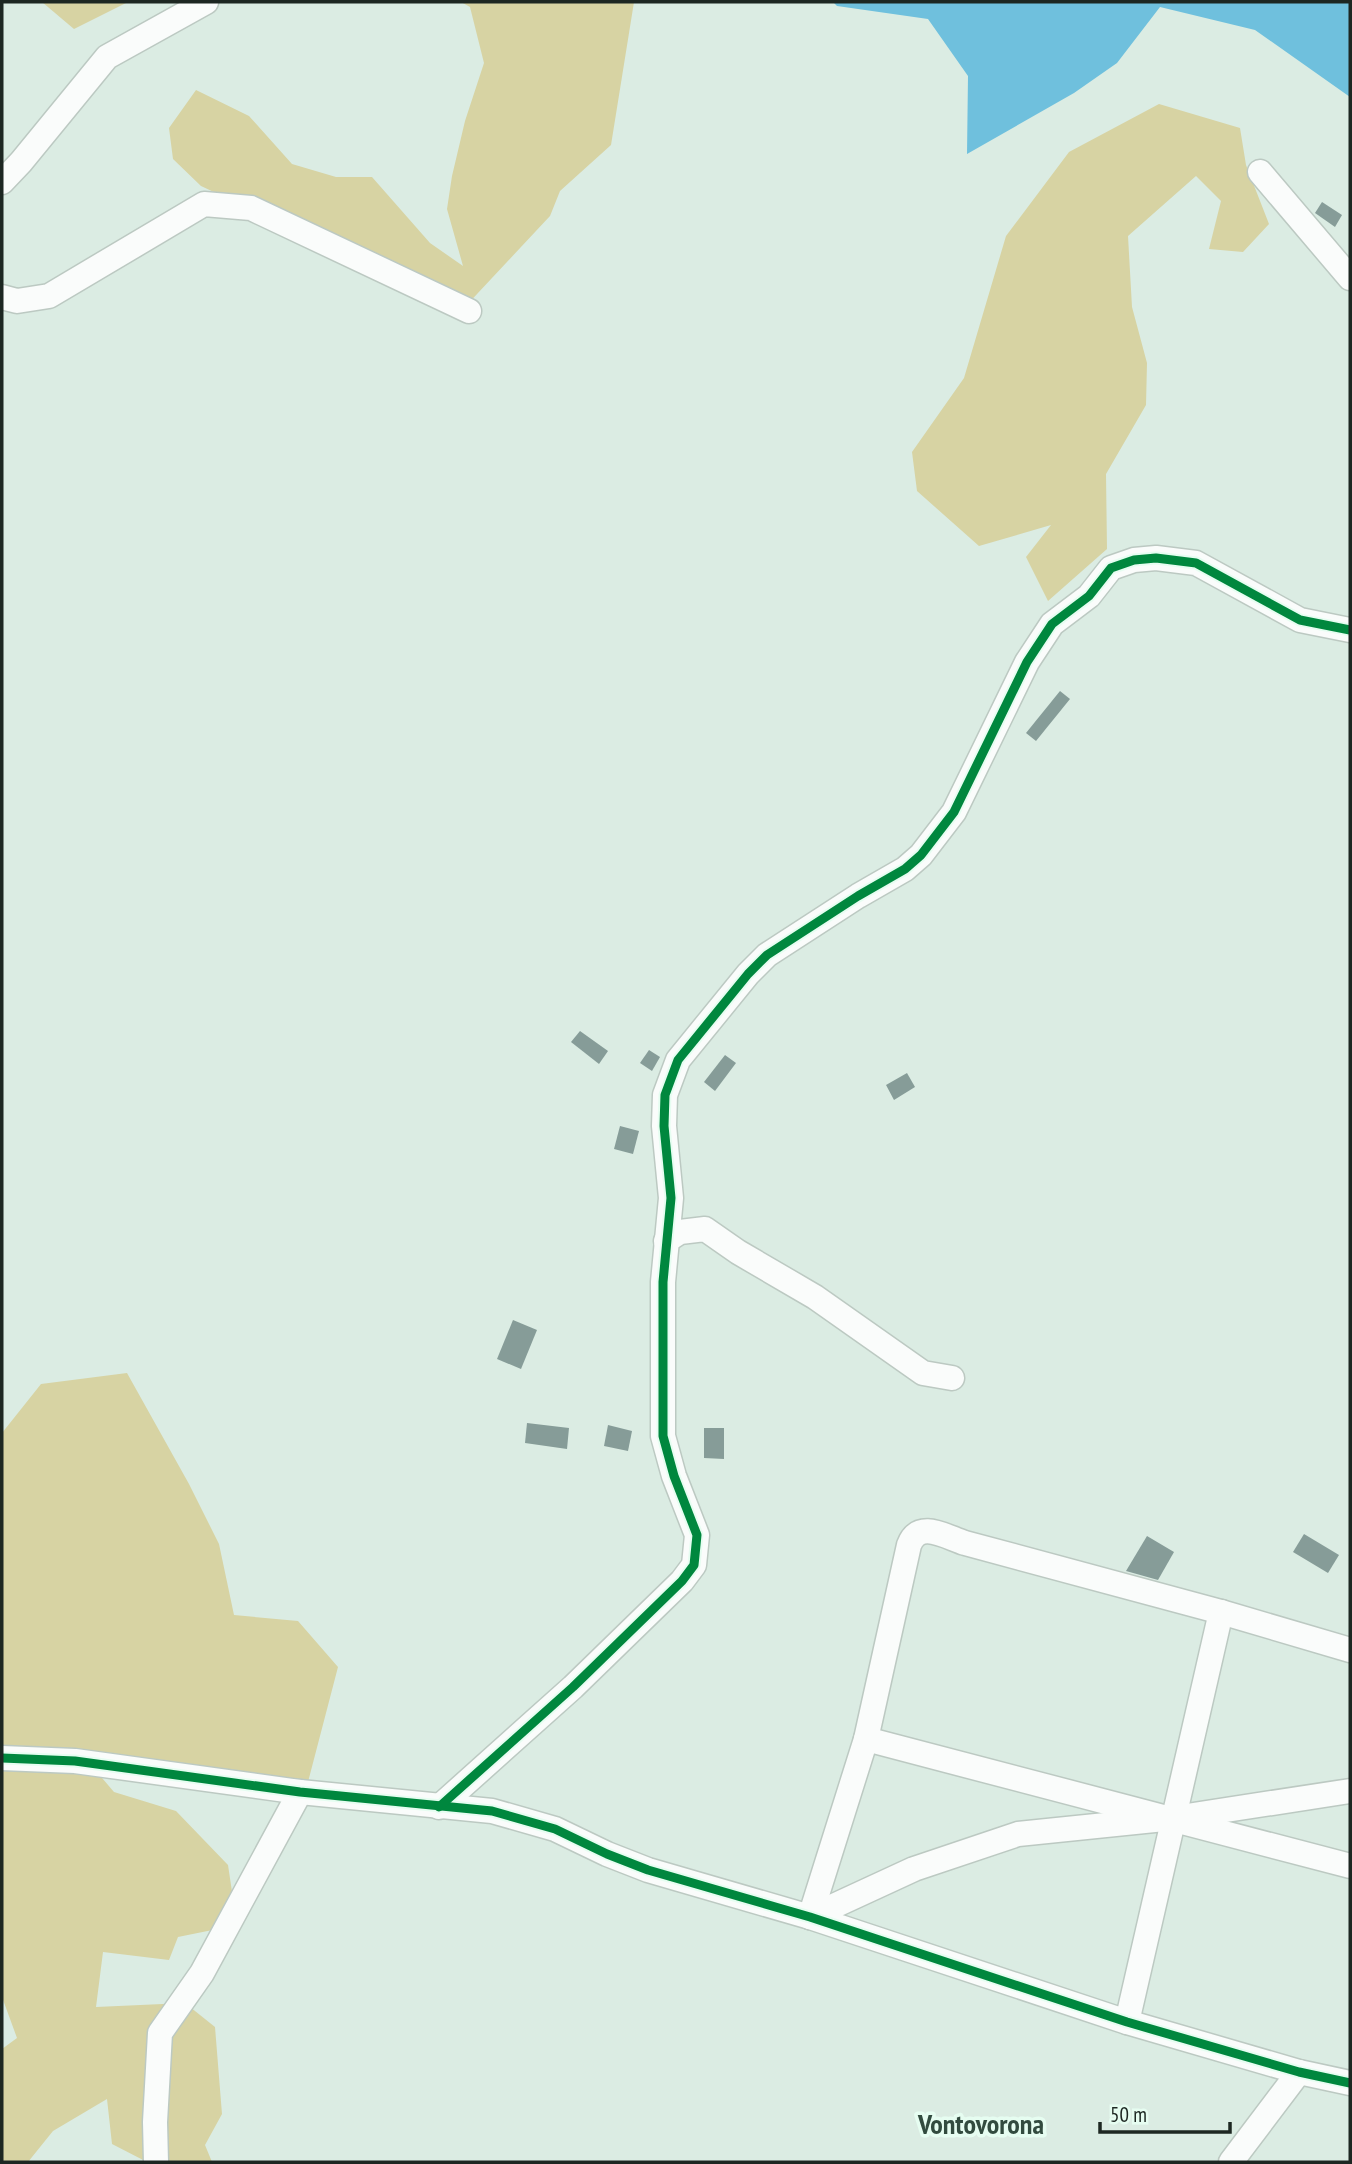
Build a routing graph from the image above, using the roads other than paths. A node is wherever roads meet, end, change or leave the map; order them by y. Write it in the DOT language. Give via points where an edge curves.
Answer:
graph roads {
  1 [pos="205,2"];
  2 [pos="1260,172"];
  3 [pos="2,182"];
  4 [pos="1350,278"];
  5 [pos="2,297"];
  6 [pos="470,311"];
  7 [pos="1300,620"];
  8 [pos="1350,631"];
  9 [pos="1350,648"];
  10 [pos="666,1241"];
  11 [pos="952,1378"];
  12 [pos="1221,1612"];
  13 [pos="1350,1650"];
  14 [pos="866,1739"];
  15 [pos="2,1758"];
  16 [pos="1350,1791"];
  17 [pos="300,1792"];
  18 [pos="439,1807"];
  19 [pos="1174,1818"];
  20 [pos="1350,1867"];
  21 [pos="810,1917"];
  22 [pos="1127,2022"];
  23 [pos="1299,2072"];
  24 [pos="1350,2083"];
  25 [pos="156,2162"];
  26 [pos="1231,2162"];
  1 -- 3 [label="street" via="107,57"];
  2 -- 4 [label="street"];
  5 -- 6 [label="street" via="17,301 50,296 204,204 251,208"];
  7 -- 8 [label="street"];
  7 -- 9 [label="street"];
  7 -- 10 [label="street" via="1196,564 1156,558 1111,568 1088,596 1052,624 1027,662 954,812 921,855 767,955 678,1060 665,1095 671,1198"];
  10 -- 11 [label="street" via="680,1232 705,1228 923,1373"];
  10 -- 18 [label="street" via="663,1436 697,1535 694,1565 573,1687"];
  12 -- 13 [label="street"];
  12 -- 14 [label="street" via="920,1531 909,1545"];
  12 -- 19 [label="street"];
  14 -- 19 [label="street"];
  14 -- 21 [label="street"];
  15 -- 17 [label="street" via="75,1761"];
  16 -- 19 [label="street"];
  17 -- 18 [label="street"];
  17 -- 25 [label="street" via="202,1973 160,2033"];
  18 -- 21 [label="street" via="492,1811 555,1829 648,1870"];
  19 -- 20 [label="street"];
  19 -- 21 [label="street" via="1018,1834 915,1869"];
  19 -- 22 [label="street"];
  21 -- 22 [label="street"];
  22 -- 23 [label="street"];
  23 -- 24 [label="street"];
  23 -- 26 [label="street"];
}
